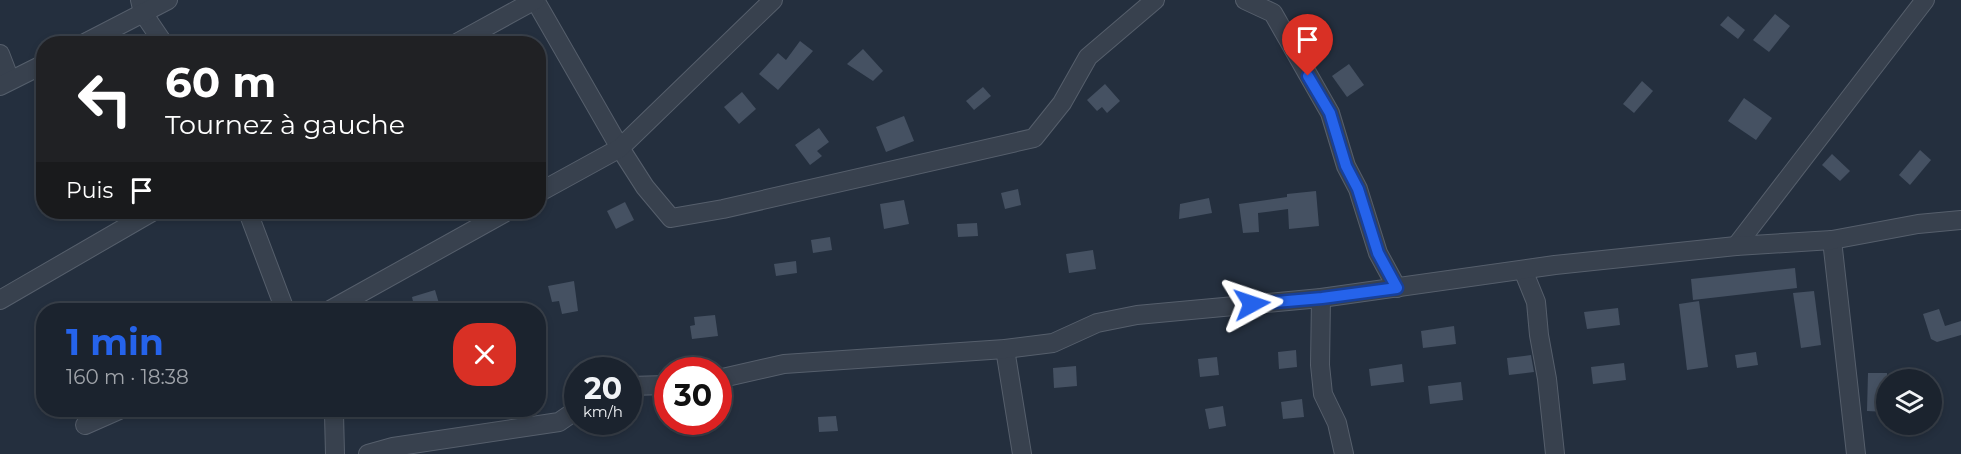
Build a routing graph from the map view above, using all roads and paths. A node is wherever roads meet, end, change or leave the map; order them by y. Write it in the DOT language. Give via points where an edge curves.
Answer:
graph roads {
  1 [pos="168,0"];
  2 [pos="535,0"];
  3 [pos="773,0"];
  4 [pos="1155,0"];
  5 [pos="1245,0"];
  6 [pos="1925,0"];
  7 [pos="141,7"];
  8 [pos="96,36"];
  9 [pos="159,36"];
  10 [pos="470,36"];
  11 [pos="0,54"];
  12 [pos="36,68"];
  13 [pos="5,83"];
  14 [pos="620,148"];
  15 [pos="546,189"];
  16 [pos="140,219"];
  17 [pos="251,219"];
  18 [pos="493,219"];
  19 [pos="1961,220"];
  20 [pos="1832,240"];
  21 [pos="1736,246"];
  22 [pos="1523,270"];
  23 [pos="1397,288"];
  24 [pos="1322,298"];
  25 [pos="0,300"];
  26 [pos="282,303"];
  27 [pos="343,303"];
  28 [pos="1005,349"];
  29 [pos="732,375"];
  30 [pos="104,417"];
  31 [pos="334,417"];
  32 [pos="564,419"];
  33 [pos="86,425"];
  34 [pos="336,454"];
  35 [pos="368,454"];
  36 [pos="1022,454"];
  37 [pos="1344,454"];
  38 [pos="1555,454"];
  39 [pos="1856,454"];
  1 -- 7 [label="street"];
  2 -- 10 [label="street"];
  2 -- 14 [label="street"];
  3 -- 14 [label="street"];
  4 -- 14 [label="street" via="1089,57 1062,103 1034,138 671,218"];
  5 -- 23 [label="street" via="1273,13 1330,113 1378,253"];
  6 -- 21 [label="street"];
  7 -- 8 [label="street"];
  7 -- 9 [label="street"];
  11 -- 13 [label="street"];
  12 -- 13 [label="street"];
  14 -- 15 [label="street"];
  16 -- 25 [label="street"];
  17 -- 26 [label="street"];
  18 -- 27 [label="street"];
  19 -- 20 [label="street"];
  20 -- 21 [label="street"];
  20 -- 39 [label="street"];
  21 -- 22 [label="street"];
  22 -- 23 [label="street"];
  22 -- 38 [label="street" via="1536,302"];
  23 -- 24 [label="street"];
  24 -- 28 [label="street" via="1137,315 1097,323 1053,343"];
  24 -- 37 [label="street" via="1323,394 1337,423"];
  28 -- 29 [label="street" via="784,364"];
  28 -- 36 [label="street"];
  30 -- 33 [label="street"];
  31 -- 34 [label="street"];
  32 -- 35 [label="street"];
}
